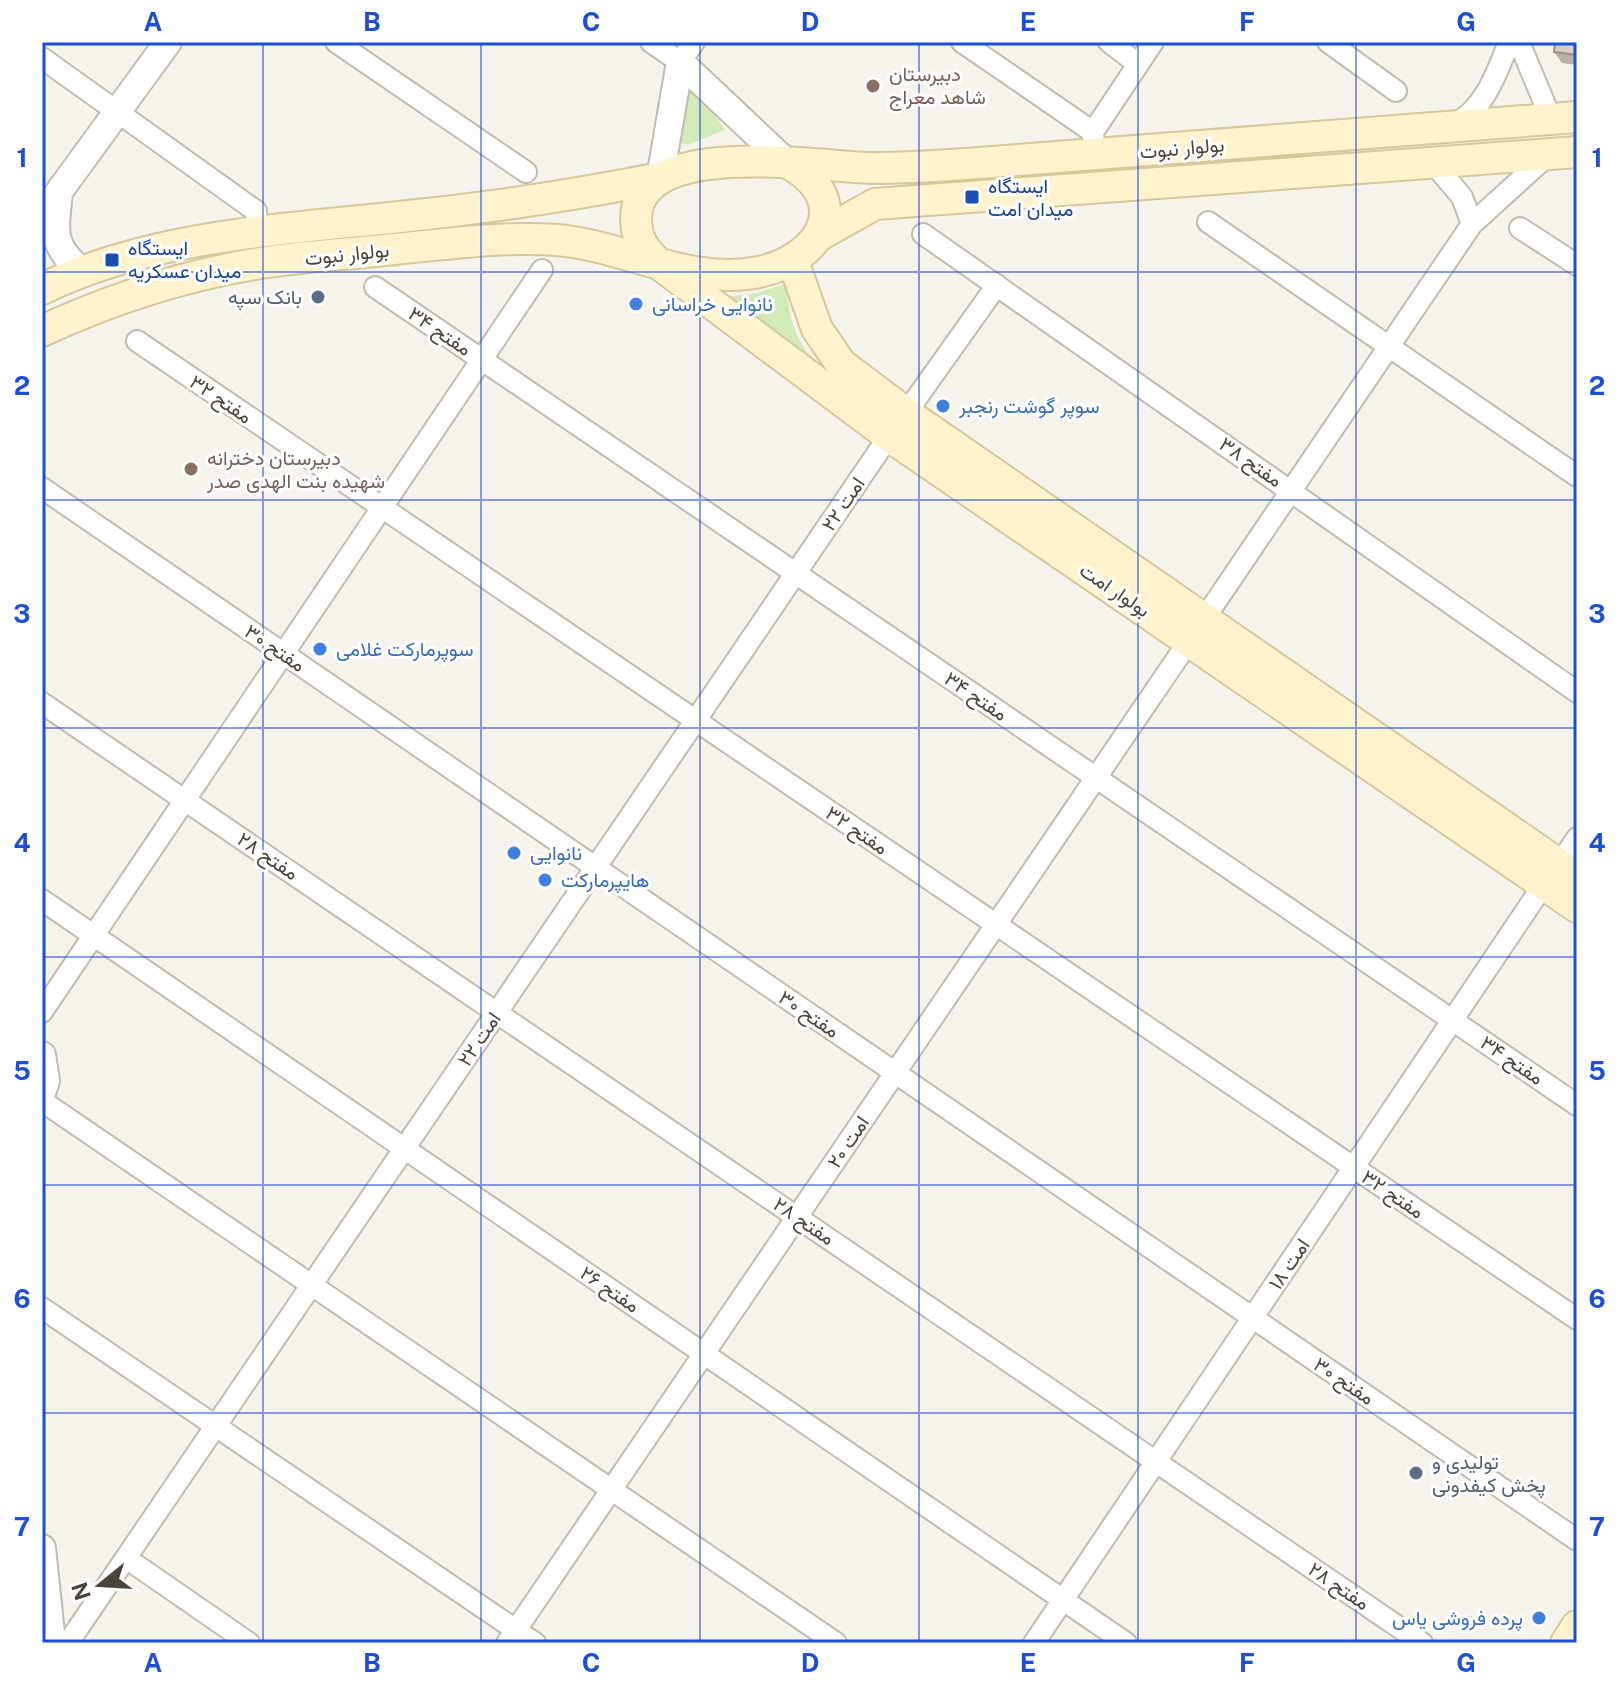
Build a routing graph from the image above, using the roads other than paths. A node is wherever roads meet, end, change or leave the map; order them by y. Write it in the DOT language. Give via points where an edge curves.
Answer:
graph roads {
  1 [pos="168,42"];
  2 [pos="336,42"];
  3 [pos="651,42"];
  4 [pos="962,42"];
  5 [pos="1109,42"];
  6 [pos="1153,42"];
  7 [pos="1328,42"];
  8 [pos="1509,42"];
  9 [pos="1519,42"];
  10 [pos="687,52"];
  11 [pos="42,58"];
  12 [pos="1138,64"];
  13 [pos="1396,91"];
  14 [pos="119,114"];
  15 [pos="1564,118"];
  16 [pos="1450,126"];
  17 [pos="1093,144"];
  18 [pos="1562,154"];
  19 [pos="786,162"];
  20 [pos="1434,164"];
  21 [pos="526,172"];
  22 [pos="660,178"];
  23 [pos="59,193"];
  24 [pos="42,215"];
  25 [pos="1208,222"];
  26 [pos="1472,224"];
  27 [pos="1520,228"];
  28 [pos="258,232"];
  29 [pos="923,234"];
  30 [pos="820,235"];
  31 [pos="793,261"];
  32 [pos="659,264"];
  33 [pos="1577,265"];
  34 [pos="80,270"];
  35 [pos="542,270"];
  36 [pos="997,285"];
  37 [pos="375,287"];
  38 [pos="42,289"];
  39 [pos="42,331"];
  40 [pos="137,341"];
  41 [pos="1387,345"];
  42 [pos="482,359"];
  43 [pos="898,424"];
  44 [pos="1577,476"];
  45 [pos="42,488"];
  46 [pos="1291,489"];
  47 [pos="382,508"];
  48 [pos="796,573"];
  49 [pos="1196,630"];
  50 [pos="284,653"];
  51 [pos="1577,692"];
  52 [pos="42,703"];
  53 [pos="695,721"];
  54 [pos="1096,778"];
  55 [pos="185,799"];
  56 [pos="1577,838"];
  57 [pos="596,867"];
  58 [pos="1560,875"];
  59 [pos="42,900"];
  60 [pos="1577,907"];
  61 [pos="996,925"];
  62 [pos="93,935"];
  63 [pos="42,1012"];
  64 [pos="497,1012"];
  65 [pos="1453,1020"];
  66 [pos="42,1055"];
  67 [pos="895,1073"];
  68 [pos="42,1093"];
  69 [pos="42,1101"];
  70 [pos="1577,1105"];
  71 [pos="404,1149"];
  72 [pos="1354,1168"];
  73 [pos="797,1217"];
  74 [pos="312,1285"];
  75 [pos="42,1308"];
  76 [pos="1253,1318"];
  77 [pos="1577,1319"];
  78 [pos="704,1354"];
  79 [pos="216,1425"];
  80 [pos="1156,1461"];
  81 [pos="612,1490"];
  82 [pos="1577,1540"];
  83 [pos="42,1548"];
  84 [pos="126,1558"];
  85 [pos="1063,1600"];
  86 [pos="1577,1626"];
  87 [pos="512,1636"];
  88 [pos="52,1643"];
  89 [pos="68,1643"];
  90 [pos="249,1643"];
  91 [pos="535,1643"];
  92 [pos="836,1643"];
  93 [pos="1034,1643"];
  94 [pos="1126,1643"];
  95 [pos="1422,1643"];
  96 [pos="1566,1643"];
  1 -- 14 [label="street"];
  2 -- 21 [label="street"];
  3 -- 10 [label="street"];
  4 -- 17 [label="street"];
  5 -- 12 [label="street"];
  6 -- 12 [label="street"];
  7 -- 13 [label="street"];
  8 -- 16 [label="street" via="1480,105"];
  9 -- 15 [label="street"];
  10 -- 19 [label="street"];
  10 -- 22 [label="street"];
  11 -- 14 [label="street"];
  12 -- 17 [label="street"];
  14 -- 23 [label="street"];
  14 -- 28 [label="street" via="256,211"];
  15 -- 16 [label="main road, بولوار نبوت"];
  16 -- 17 [label="main road, بولوار نبوت"];
  17 -- 19 [label="main road, بولوار نبوت" via="872,168"];
  18 -- 20 [label="main road, بولوار نبوت"];
  18 -- 26 [label="street, امت ۲۰"];
  19 -- 22 [label="main road" via="715,163"];
  19 -- 30 [label="main road" via="807,173 820,191 825,213"];
  20 -- 26 [label="street" via="1462,197"];
  20 -- 30 [label="main road, بولوار نبوت" via="875,204"];
  22 -- 28 [label="main road, بولوار نبوت" via="511,205"];
  22 -- 32 [label="main road" via="644,191 636,210 636,231 644,250"];
  23 -- 24 [label="street"];
  23 -- 34 [label="street" via="55,234 62,254"];
  25 -- 41 [label="street"];
  26 -- 41 [label="street, امت ۲۰"];
  27 -- 33 [label="street"];
  28 -- 34 [label="main road, بولوار نبوت"];
  29 -- 36 [label="street, مفتح ۳۸"];
  30 -- 31 [label="main road"];
  31 -- 32 [label="main road" via="727,276"];
  31 -- 43 [label="main road, بولوار امت" via="810,315 841,364"];
  32 -- 39 [label="main road, بولوار نبوت" via="562,241 512,237 261,263 118,298"];
  32 -- 43 [label="main road, بولوار امت"];
  34 -- 38 [label="main road, بولوار نبوت"];
  35 -- 42 [label="street"];
  36 -- 43 [label="street, امت ۲۲"];
  36 -- 46 [label="street, مفتح ۳۸"];
  37 -- 42 [label="street, مفتح ۳۴"];
  40 -- 47 [label="street, مفتح ۳۲"];
  41 -- 44 [label="street"];
  41 -- 46 [label="street, امت ۲۰"];
  42 -- 47 [label="street"];
  42 -- 48 [label="street, مفتح ۳۴"];
  43 -- 48 [label="street, امت ۲۲"];
  43 -- 49 [label="main road, بولوار امت"];
  45 -- 50 [label="street, مفتح ۳۰"];
  46 -- 49 [label="street, امت ۲۰"];
  46 -- 51 [label="street, مفتح ۳۸"];
  47 -- 50 [label="street"];
  47 -- 53 [label="street, مفتح ۳۲"];
  48 -- 53 [label="street, امت ۲۲"];
  48 -- 54 [label="street, مفتح ۳۴"];
  49 -- 54 [label="street, امت ۲۰"];
  49 -- 58 [label="main road, بولوار امت"];
  50 -- 55 [label="street"];
  50 -- 57 [label="street, مفتح ۳۰"];
  52 -- 55 [label="street, مفتح ۲۸"];
  53 -- 57 [label="street, امت ۲۲"];
  53 -- 61 [label="street, مفتح ۳۲"];
  54 -- 61 [label="street, امت ۲۰"];
  54 -- 65 [label="street, مفتح ۳۴"];
  55 -- 62 [label="street"];
  55 -- 64 [label="street, مفتح ۲۸"];
  56 -- 58 [label="street, امت ۱۸"];
  57 -- 64 [label="street, امت ۲۲"];
  57 -- 67 [label="street, مفتح ۳۰"];
  58 -- 60 [label="main road, بولوار امت"];
  58 -- 65 [label="street, امت ۱۸"];
  59 -- 62 [label="street, مفتح ۲۶"];
  61 -- 67 [label="street, امت ۲۰"];
  61 -- 72 [label="street, مفتح ۳۲"];
  62 -- 63 [label="street"];
  62 -- 71 [label="street, مفتح ۲۶"];
  64 -- 71 [label="street, امت ۲۲"];
  64 -- 73 [label="street, مفتح ۲۸"];
  65 -- 70 [label="street, مفتح ۳۴"];
  65 -- 72 [label="street, امت ۱۸"];
  66 -- 68 [label="street"];
  67 -- 73 [label="street, امت ۲۰"];
  67 -- 76 [label="street, مفتح ۳۰"];
  69 -- 74 [label="street"];
  71 -- 74 [label="street, امت ۲۲"];
  71 -- 78 [label="street, مفتح ۲۶"];
  72 -- 76 [label="street, امت ۱۸"];
  72 -- 77 [label="street, مفتح ۳۲"];
  73 -- 78 [label="street, امت ۲۰"];
  73 -- 80 [label="street, مفتح ۲۸"];
  74 -- 79 [label="street, امت ۲۲"];
  74 -- 81 [label="street"];
  75 -- 79 [label="street"];
  76 -- 80 [label="street, امت ۱۸"];
  76 -- 82 [label="street, مفتح ۳۰"];
  78 -- 81 [label="street, امت ۲۰"];
  78 -- 85 [label="street, مفتح ۲۶"];
  79 -- 84 [label="street, امت ۲۲"];
  79 -- 87 [label="street"];
  80 -- 85 [label="street, امت ۱۸"];
  80 -- 95 [label="street, مفتح ۲۸"];
  81 -- 87 [label="street, امت ۲۰"];
  81 -- 92 [label="street"];
  83 -- 88 [label="street"];
  84 -- 89 [label="street, امت ۲۲"];
  84 -- 90 [label="street"];
  85 -- 93 [label="street, امت ۱۸"];
  85 -- 94 [label="street, مفتح ۲۶"];
  86 -- 96 [label="main road"];
  87 -- 91 [label="street"];
}
